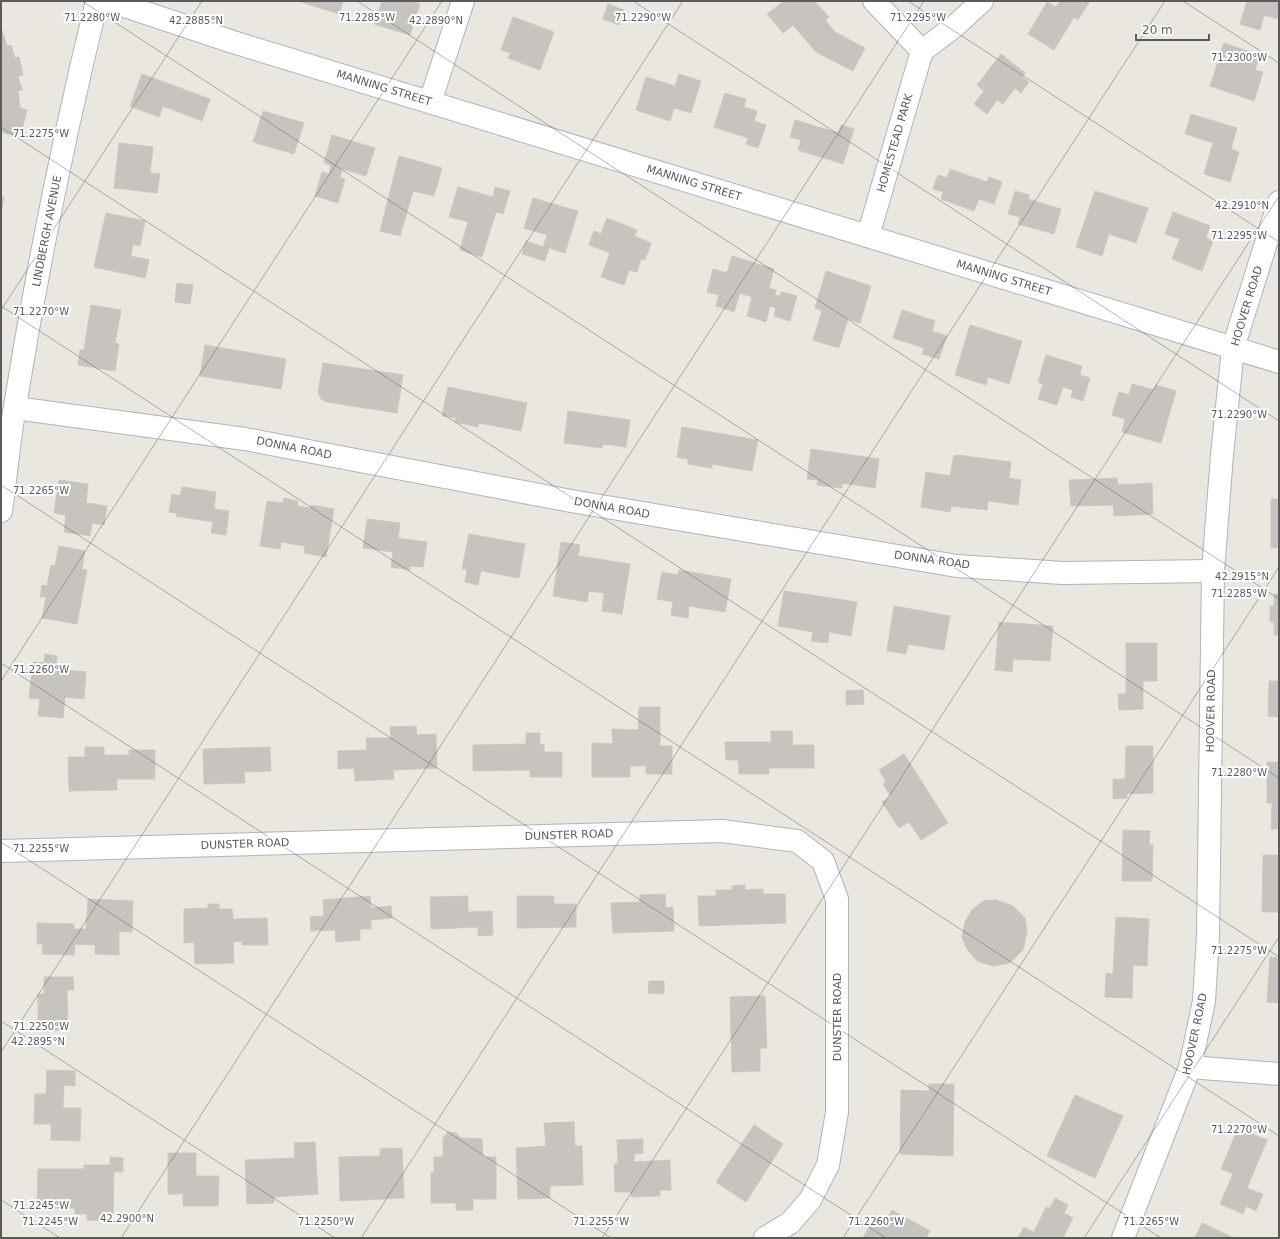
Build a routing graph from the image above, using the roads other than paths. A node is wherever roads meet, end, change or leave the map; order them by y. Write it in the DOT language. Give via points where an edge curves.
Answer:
graph roads {
  1 [pos="97,1"];
  2 [pos="110,1"];
  3 [pos="463,1"];
  4 [pos="874,1"];
  5 [pos="982,1"];
  6 [pos="922,51"];
  7 [pos="430,102"];
  8 [pos="1279,202"];
  9 [pos="868,236"];
  10 [pos="1233,348"];
  11 [pos="1279,362"];
  12 [pos="15,408"];
  13 [pos="1,511"];
  14 [pos="1213,571"];
  15 [pos="1,851"];
  16 [pos="1190,1067"];
  17 [pos="1279,1074"];
  18 [pos="765,1238"];
  19 [pos="1123,1238"];
  1 -- 12 [label="street, LINDBERGH AVENUE" via="78,80 36,286"];
  2 -- 7 [label="street, MANNING STREET"];
  3 -- 7 [label="street"];
  4 -- 6 [label="street"];
  5 -- 6 [label="street"];
  6 -- 9 [label="street, HOMESTEAD PARK"];
  7 -- 9 [label="street, MANNING STREET"];
  8 -- 10 [label="street, HOOVER ROAD"];
  9 -- 10 [label="street, MANNING STREET"];
  10 -- 11 [label="street, MANNING STREET"];
  10 -- 14 [label="street, HOOVER ROAD"];
  12 -- 13 [label="street, LINDBERGH AVENUE"];
  12 -- 14 [label="street, DONNA ROAD" via="245,439 571,501 957,566 1063,573"];
  14 -- 16 [label="street, HOOVER ROAD" via="1208,936 1204,1001"];
  15 -- 18 [label="street, DUNSTER ROAD" via="722,831 798,841 823,861 837,899 837,1112 828,1165 810,1200 790,1223"];
  16 -- 17 [label="street"];
  16 -- 19 [label="street, HOOVER ROAD"];
}
